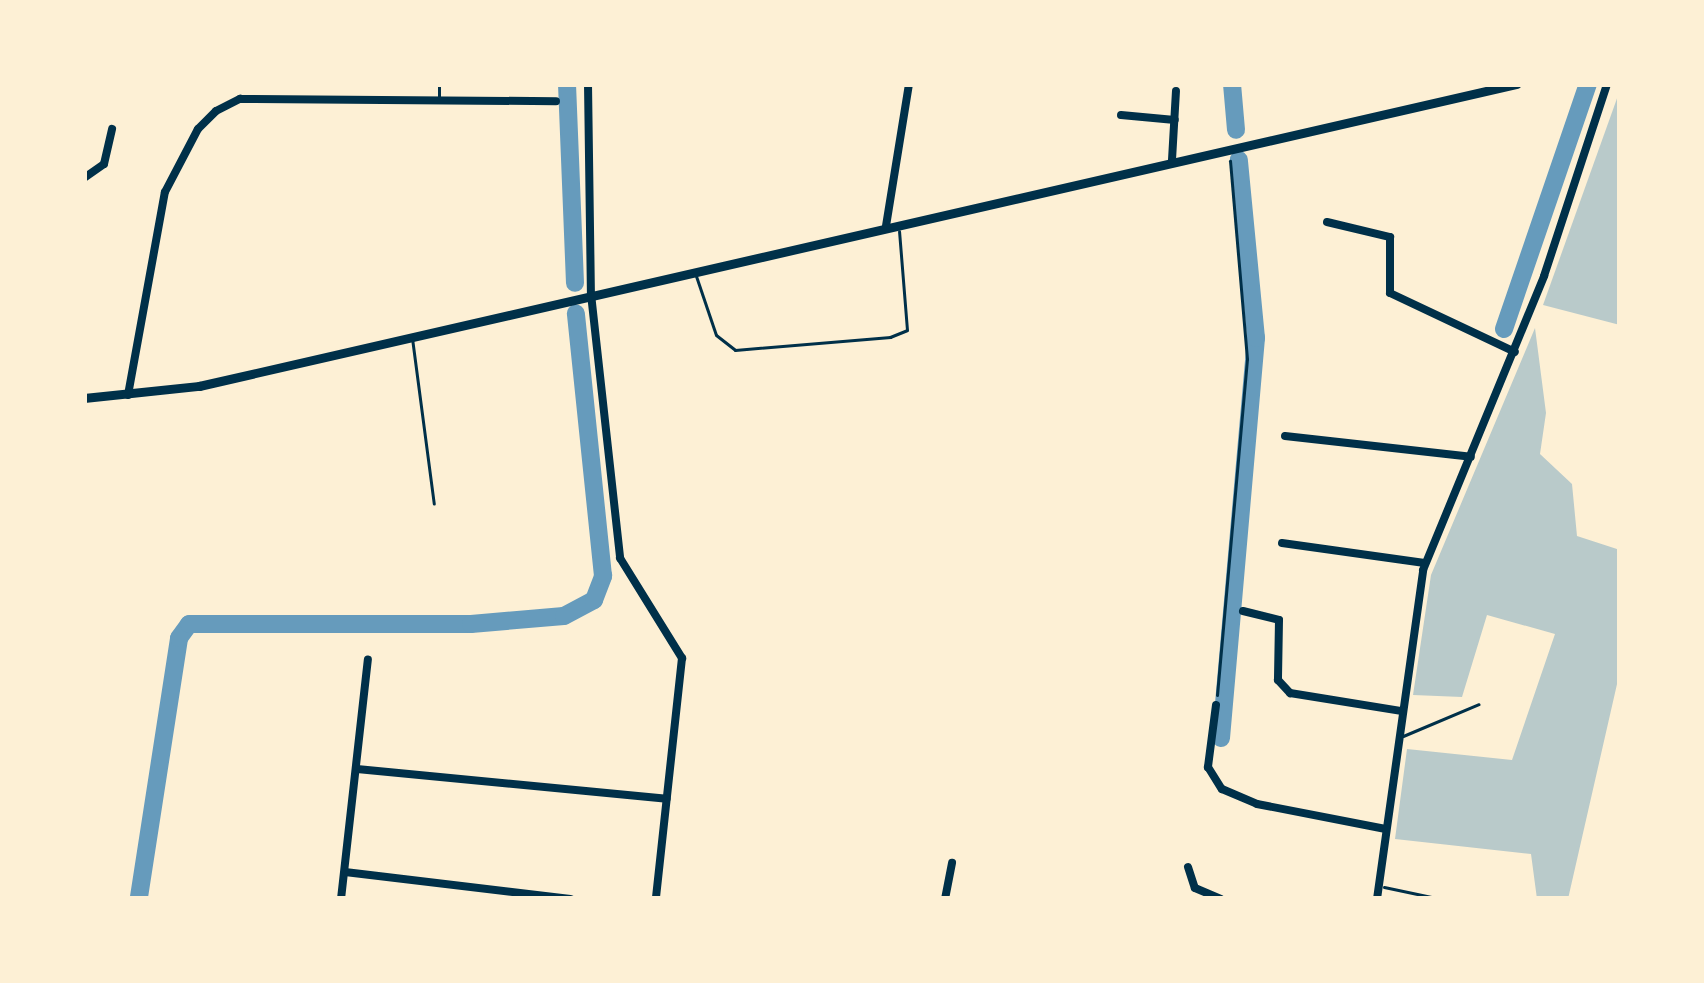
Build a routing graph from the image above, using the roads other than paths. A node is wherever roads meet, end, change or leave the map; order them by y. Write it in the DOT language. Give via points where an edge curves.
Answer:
graph roads {
  1 [pos="439,84"];
  2 [pos="588,84"];
  3 [pos="909,84"];
  4 [pos="1517,84"];
  5 [pos="1607,84"];
  6 [pos="1176,92"];
  7 [pos="439,101"];
  8 [pos="556,101"];
  9 [pos="1121,115"];
  10 [pos="1175,120"];
  11 [pos="112,130"];
  12 [pos="1172,160"];
  13 [pos="84,178"];
  14 [pos="1327,222"];
  15 [pos="899,223"];
  16 [pos="886,226"];
  17 [pos="694,271"];
  18 [pos="591,294"];
  19 [pos="412,336"];
  20 [pos="1515,352"];
  21 [pos="84,398"];
  22 [pos="127,398"];
  23 [pos="1285,436"];
  24 [pos="1471,458"];
  25 [pos="434,504"];
  26 [pos="1282,543"];
  27 [pos="1425,563"];
  28 [pos="1243,611"];
  29 [pos="368,660"];
  30 [pos="1479,704"];
  31 [pos="1216,705"];
  32 [pos="1401,711"];
  33 [pos="1398,739"];
  34 [pos="357,769"];
  35 [pos="667,799"];
  36 [pos="1386,830"];
  37 [pos="952,863"];
  38 [pos="1188,867"];
  39 [pos="345,872"];
  40 [pos="1379,886"];
  41 [pos="341,899"];
  42 [pos="570,899"];
  43 [pos="656,899"];
  44 [pos="945,899"];
  45 [pos="1222,899"];
  46 [pos="1377,899"];
  47 [pos="1441,899"];
  1 -- 7 [label="lane"];
  2 -- 18 [label="street"];
  3 -- 16 [label="street"];
  4 -- 12 [label="street"];
  5 -- 20 [label="street"];
  6 -- 10 [label="street"];
  7 -- 8 [label="street"];
  7 -- 22 [label="street" via="240,99 207,120 165,192"];
  9 -- 10 [label="street"];
  10 -- 12 [label="street"];
  11 -- 13 [label="street" via="104,164"];
  12 -- 15 [label="street"];
  14 -- 20 [label="street" via="1390,237 1390,293"];
  15 -- 16 [label="street"];
  15 -- 17 [label="lane" via="907,329 890,337 734,350 716,335"];
  16 -- 17 [label="street"];
  17 -- 18 [label="street"];
  18 -- 19 [label="street"];
  18 -- 35 [label="street" via="620,558 682,658"];
  19 -- 22 [label="street"];
  19 -- 25 [label="lane"];
  20 -- 24 [label="street"];
  21 -- 22 [label="street"];
  23 -- 24 [label="street"];
  24 -- 27 [label="street"];
  26 -- 27 [label="street"];
  27 -- 32 [label="street"];
  28 -- 32 [label="street" via="1279,620 1278,680 1289,693"];
  29 -- 34 [label="street"];
  30 -- 33 [label="lane"];
  31 -- 36 [label="street" via="1208,767 1222,789 1257,805"];
  32 -- 33 [label="street"];
  33 -- 36 [label="street"];
  34 -- 35 [label="street"];
  34 -- 39 [label="street"];
  35 -- 43 [label="street"];
  36 -- 40 [label="street"];
  37 -- 44 [label="street"];
  38 -- 45 [label="street" via="1195,888"];
  39 -- 41 [label="street"];
  39 -- 42 [label="street"];
  40 -- 46 [label="street"];
  40 -- 47 [label="lane"];
}
